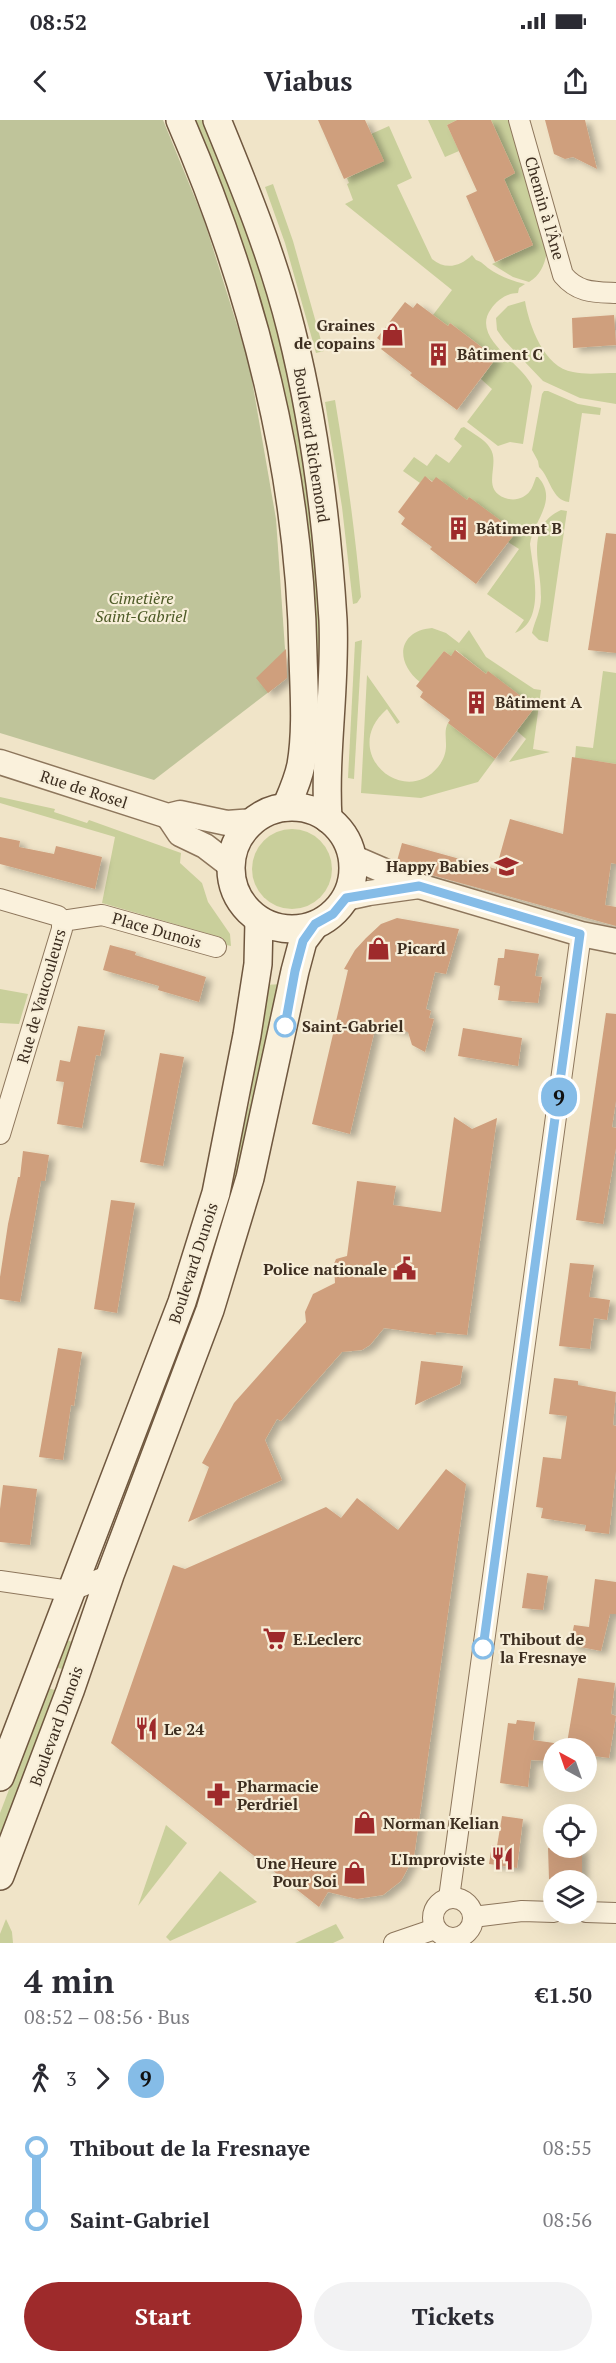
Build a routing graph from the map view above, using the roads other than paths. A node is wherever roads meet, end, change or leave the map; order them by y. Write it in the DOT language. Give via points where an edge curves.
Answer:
graph roads {
  1 [pos="180,120"];
  2 [pos="217,120"];
  3 [pos="519,120"];
  4 [pos="616,293"];
  5 [pos="0,762"];
  6 [pos="286,807"];
  7 [pos="168,816"];
  8 [pos="328,819"];
  9 [pos="254,821"];
  10 [pos="352,857"];
  11 [pos="231,866"];
  12 [pos="419,886"];
  13 [pos="346,898"];
  14 [pos="0,900"];
  15 [pos="62,921"];
  16 [pos="259,921"];
  17 [pos="315,924"];
  18 [pos="580,934"];
  19 [pos="616,941"];
  20 [pos="216,947"];
  21 [pos="0,1134"];
  22 [pos="110,1575"];
  23 [pos="0,1581"];
  24 [pos="70,1591"];
  25 [pos="0,1777"];
  26 [pos="0,1876"];
  27 [pos="449,1898"];
  28 [pos="543,1912"];
  29 [pos="597,1912"];
  30 [pos="616,1913"];
  31 [pos="473,1917"];
  32 [pos="435,1929"];
  33 [pos="457,1941"];
  34 [pos="394,1943"];
  1 -- 6 [label="main road, Boulevard Richemond" via="203,173 246,298 281,446 294,526 303,612 304,707 302,763"];
  2 -- 8 [label="main road, Boulevard Richemond" via="262,232 291,328 323,495 333,632"];
  3 -- 4 [label="street, Chemin à l'Âne" via="563,275 584,291"];
  5 -- 7 [label="street, Rue de Rosel"];
  6 -- 8 [label="main road" via="306,809"];
  6 -- 9 [label="main road"];
  7 -- 9 [label="street, Rue de Rosel" via="180,813 227,823"];
  7 -- 11 [label="street" via="180,834 205,846"];
  8 -- 10 [label="main road" via="347,842"];
  9 -- 11 [label="main road" via="237,843"];
  10 -- 12 [label="street"];
  10 -- 13 [label="main road" via="352,879"];
  11 -- 16 [label="main road" via="238,897"];
  12 -- 13 [label="street"];
  12 -- 18 [label="street"];
  13 -- 17 [label="main road" via="333,914"];
  14 -- 15 [label="street, Rue de Vaucouleurs" via="58,916"];
  15 -- 20 [label="street, Place Dunois" via="102,915"];
  15 -- 21 [label="street, Rue de Vaucouleurs"];
  16 -- 17 [label="main road" via="290,929"];
  16 -- 24 [label="main road, Boulevard Dunois" via="258,964 247,1035 216,1193 182,1302"];
  17 -- 22 [label="main road, Boulevard Dunois" via="303,941 250,1178 210,1311"];
  18 -- 19 [label="street"];
  18 -- 27 [label="street"];
  22 -- 24 [label="street"];
  22 -- 26 [label="main road, Boulevard Dunois"];
  23 -- 24 [label="street"];
  24 -- 25 [label="main road, Boulevard Dunois"];
  27 -- 31 [label="street" via="468,1904"];
  27 -- 32 [label="street" via="436,1906 432,1922"];
  28 -- 31 [label="street"];
  29 -- 30 [label="street"];
  31 -- 33 [label="street" via="469,1931"];
  32 -- 33 [label="street"];
  32 -- 34 [label="street"];
}
